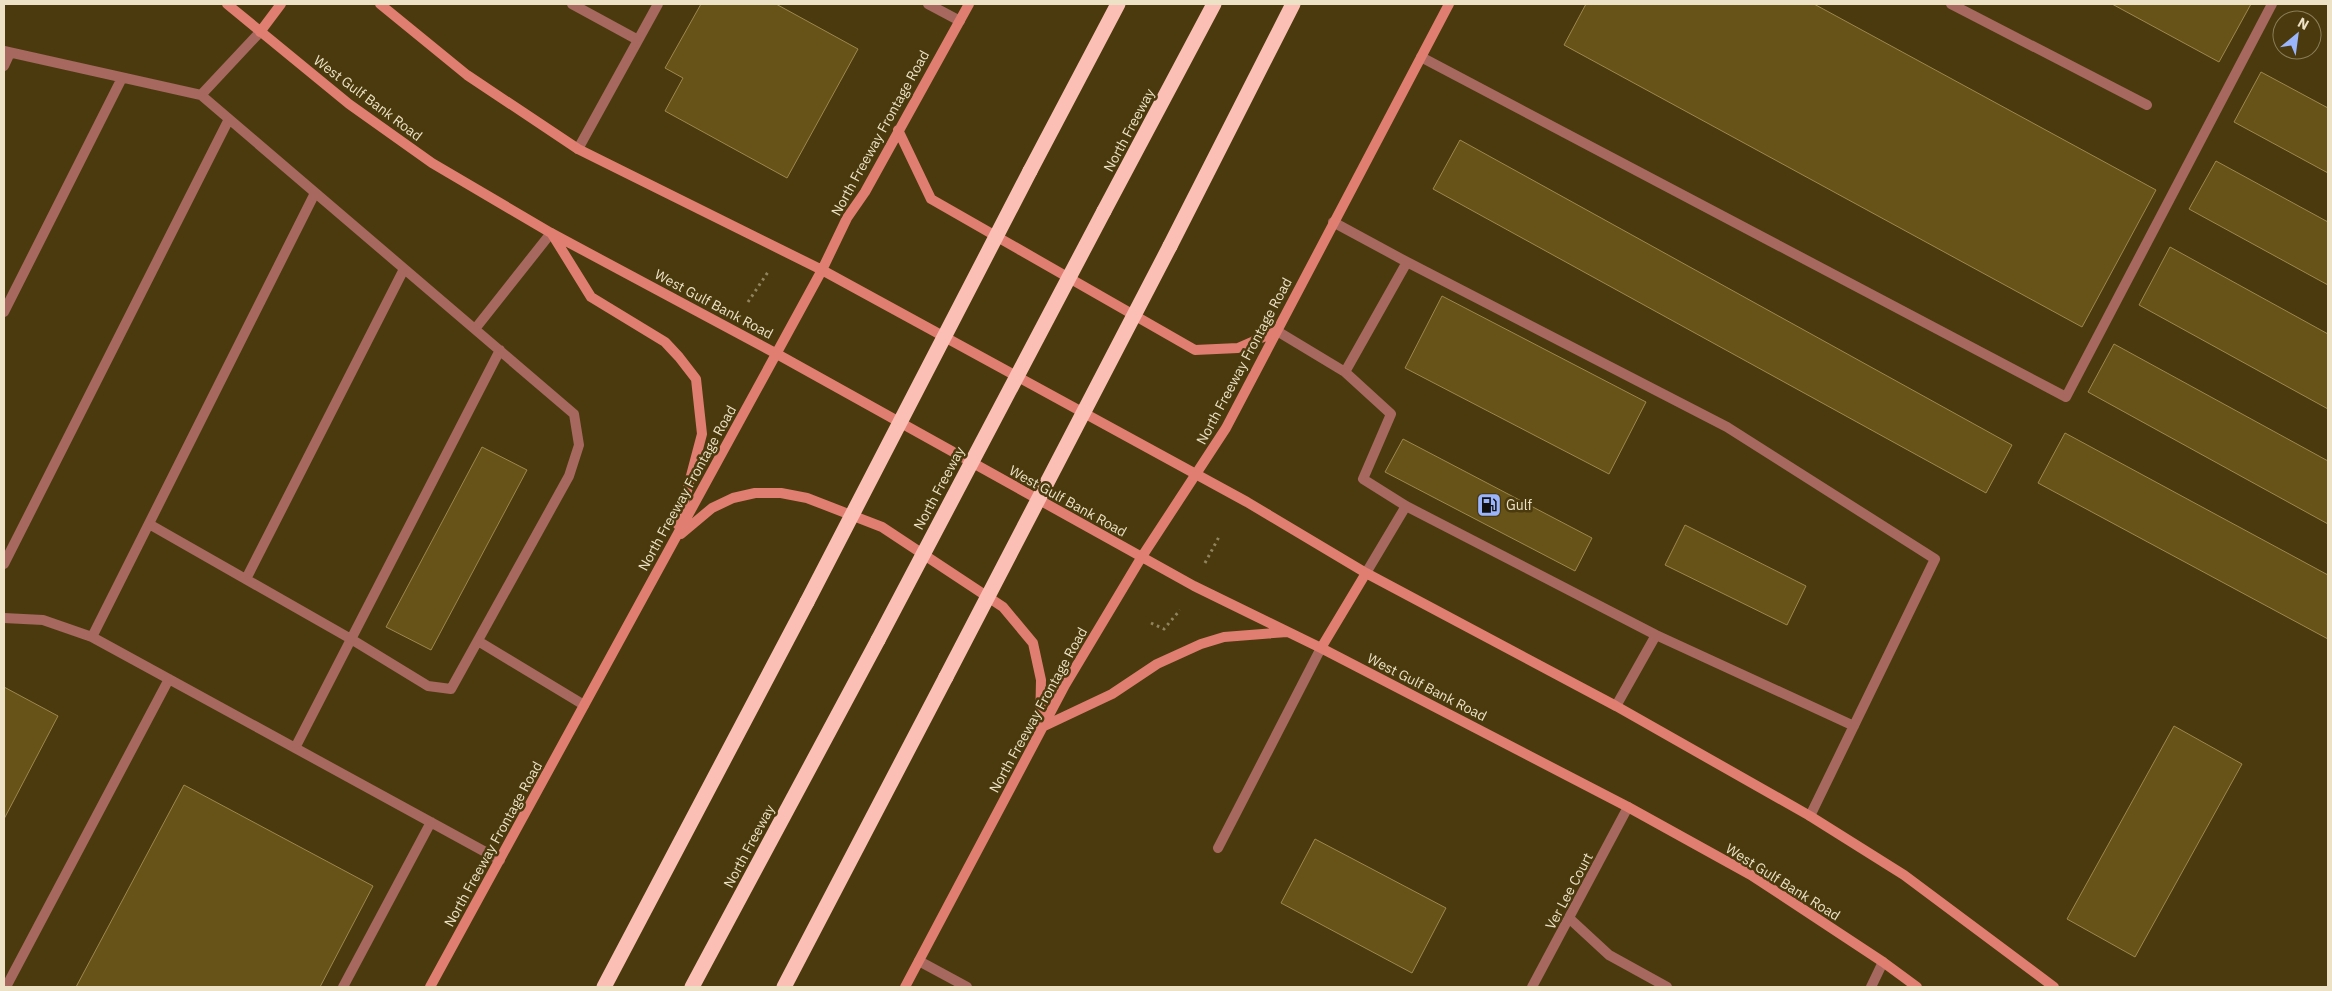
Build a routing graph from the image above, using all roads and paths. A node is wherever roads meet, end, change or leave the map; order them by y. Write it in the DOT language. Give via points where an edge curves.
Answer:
graph roads {
  1 [pos="227,4"];
  2 [pos="280,4"];
  3 [pos="380,4"];
  4 [pos="572,4"];
  5 [pos="658,4"];
  6 [pos="928,4"];
  7 [pos="969,4"];
  8 [pos="1118,4"];
  9 [pos="1214,4"];
  10 [pos="1293,4"];
  11 [pos="1449,4"];
  12 [pos="1950,4"];
  13 [pos="2272,4"];
  14 [pos="960,20"];
  15 [pos="260,32"];
  16 [pos="638,40"];
  17 [pos="7,52"];
  18 [pos="1421,57"];
  19 [pos="4,66"];
  20 [pos="122,78"];
  21 [pos="201,95"];
  22 [pos="2147,106"];
  23 [pos="229,119"];
  24 [pos="898,130"];
  25 [pos="578,149"];
  26 [pos="316,193"];
  27 [pos="1333,222"];
  28 [pos="551,233"];
  29 [pos="1406,262"];
  30 [pos="404,268"];
  31 [pos="822,270"];
  32 [pos="768,272"];
  33 [pos="748,302"];
  34 [pos="4,312"];
  35 [pos="475,329"];
  36 [pos="1277,331"];
  37 [pos="500,350"];
  38 [pos="777,354"];
  39 [pos="1345,372"];
  40 [pos="1196,475"];
  41 [pos="1406,506"];
  42 [pos="149,524"];
  43 [pos="1220,535"];
  44 [pos="674,540"];
  45 [pos="1141,558"];
  46 [pos="4,564"];
  47 [pos="1203,568"];
  48 [pos="1366,574"];
  49 [pos="246,579"];
  50 [pos="1180,610"];
  51 [pos="4,618"];
  52 [pos="1151,624"];
  53 [pos="1287,632"];
  54 [pos="1656,635"];
  55 [pos="92,637"];
  56 [pos="351,639"];
  57 [pos="478,641"];
  58 [pos="1321,648"];
  59 [pos="169,679"];
  60 [pos="584,705"];
  61 [pos="1616,706"];
  62 [pos="1854,726"];
  63 [pos="1040,728"];
  64 [pos="295,748"];
  65 [pos="1628,807"];
  66 [pos="1810,816"];
  67 [pos="431,822"];
  68 [pos="1218,848"];
  69 [pos="500,860"];
  70 [pos="1570,919"];
  71 [pos="919,961"];
  72 [pos="1883,962"];
  73 [pos="6,987"];
  74 [pos="343,987"];
  75 [pos="430,987"];
  76 [pos="604,987"];
  77 [pos="692,987"];
  78 [pos="784,987"];
  79 [pos="905,987"];
  80 [pos="967,987"];
  81 [pos="1532,987"];
  82 [pos="1667,987"];
  83 [pos="1871,987"];
  84 [pos="1918,987"];
  85 [pos="2054,987"];
  1 -- 15 [label="main road, West Gulf Bank Road"];
  2 -- 15 [label="main road"];
  3 -- 25 [label="main road" via="467,75"];
  4 -- 16 [label="street"];
  5 -- 16 [label="street"];
  6 -- 14 [label="street"];
  7 -- 14 [label="main road, North Freeway Frontage Road"];
  8 -- 76 [label="highway, bridge"];
  9 -- 77 [label="highway, North Freeway, bridge"];
  10 -- 78 [label="highway, bridge"];
  11 -- 18 [label="main road, North Freeway Frontage Road"];
  12 -- 22 [label="street"];
  13 -- 18 [label="street" via="2066,397"];
  14 -- 24 [label="main road, North Freeway Frontage Road"];
  15 -- 21 [label="street"];
  15 -- 28 [label="main road, West Gulf Bank Road" via="349,104 425,157"];
  16 -- 25 [label="street"];
  17 -- 19 [label="street"];
  17 -- 20 [label="street"];
  18 -- 27 [label="main road, North Freeway Frontage Road"];
  20 -- 21 [label="street"];
  20 -- 34 [label="street"];
  21 -- 23 [label="street"];
  23 -- 26 [label="street"];
  23 -- 46 [label="street"];
  24 -- 31 [label="main road, North Freeway Frontage Road" via="865,192 847,218"];
  24 -- 36 [label="main road" via="931,199 1194,350 1238,348"];
  25 -- 31 [label="main road"];
  26 -- 30 [label="street"];
  26 -- 42 [label="street"];
  27 -- 29 [label="street"];
  27 -- 36 [label="main road, North Freeway Frontage Road"];
  28 -- 35 [label="street"];
  28 -- 38 [label="main road, West Gulf Bank Road"];
  28 -- 44 [label="main road" via="591,297 665,342 696,379 702,434"];
  29 -- 39 [label="street"];
  29 -- 62 [label="street" via="1727,426 1935,559"];
  30 -- 35 [label="street"];
  30 -- 49 [label="street"];
  31 -- 38 [label="main road, North Freeway Frontage Road"];
  31 -- 40 [label="main road"];
  32 -- 33 [label="path"];
  35 -- 37 [label="street"];
  36 -- 39 [label="street"];
  36 -- 40 [label="main road, North Freeway Frontage Road" via="1226,428"];
  37 -- 56 [label="street"];
  37 -- 57 [label="street" via="574,414 579,445 569,476"];
  38 -- 44 [label="main road, North Freeway Frontage Road"];
  38 -- 45 [label="main road, West Gulf Bank Road"];
  39 -- 41 [label="street" via="1391,414 1363,479"];
  40 -- 45 [label="main road, North Freeway Frontage Road"];
  40 -- 48 [label="main road"];
  41 -- 48 [label="street"];
  41 -- 54 [label="street"];
  42 -- 49 [label="street"];
  42 -- 55 [label="street"];
  43 -- 47 [label="path"];
  44 -- 60 [label="main road, North Freeway Frontage Road"];
  44 -- 63 [label="main road" via="712,508 733,498 755,494 781,493 807,498 882,527 1003,607 1033,643 1041,680"];
  45 -- 53 [label="main road, West Gulf Bank Road"];
  45 -- 63 [label="main road, North Freeway Frontage Road"];
  48 -- 58 [label="main road"];
  48 -- 61 [label="main road"];
  49 -- 56 [label="street"];
  50 -- 52 [label="path" via="1164,629"];
  51 -- 55 [label="street" via="43,620"];
  53 -- 58 [label="main road, West Gulf Bank Road"];
  53 -- 63 [label="main road" via="1224,637 1201,644 1157,664 1112,694"];
  54 -- 61 [label="street"];
  54 -- 62 [label="street"];
  55 -- 59 [label="street"];
  56 -- 57 [label="street" via="428,686 451,689"];
  56 -- 64 [label="street"];
  57 -- 60 [label="street"];
  58 -- 65 [label="main road, West Gulf Bank Road"];
  58 -- 68 [label="street"];
  59 -- 64 [label="street"];
  59 -- 73 [label="street"];
  60 -- 69 [label="main road, North Freeway Frontage Road"];
  61 -- 66 [label="main road"];
  62 -- 66 [label="street"];
  63 -- 71 [label="main road, North Freeway Frontage Road"];
  64 -- 67 [label="street"];
  65 -- 70 [label="street, Ver Lee Court"];
  65 -- 72 [label="main road, West Gulf Bank Road" via="1751,875"];
  66 -- 85 [label="main road" via="1904,875"];
  67 -- 69 [label="street"];
  67 -- 74 [label="street"];
  69 -- 75 [label="main road, North Freeway Frontage Road"];
  70 -- 81 [label="street, Ver Lee Court"];
  70 -- 82 [label="street" via="1609,955"];
  71 -- 79 [label="main road, North Freeway Frontage Road"];
  71 -- 80 [label="street"];
  72 -- 83 [label="street"];
  72 -- 84 [label="main road, West Gulf Bank Road"];
}
